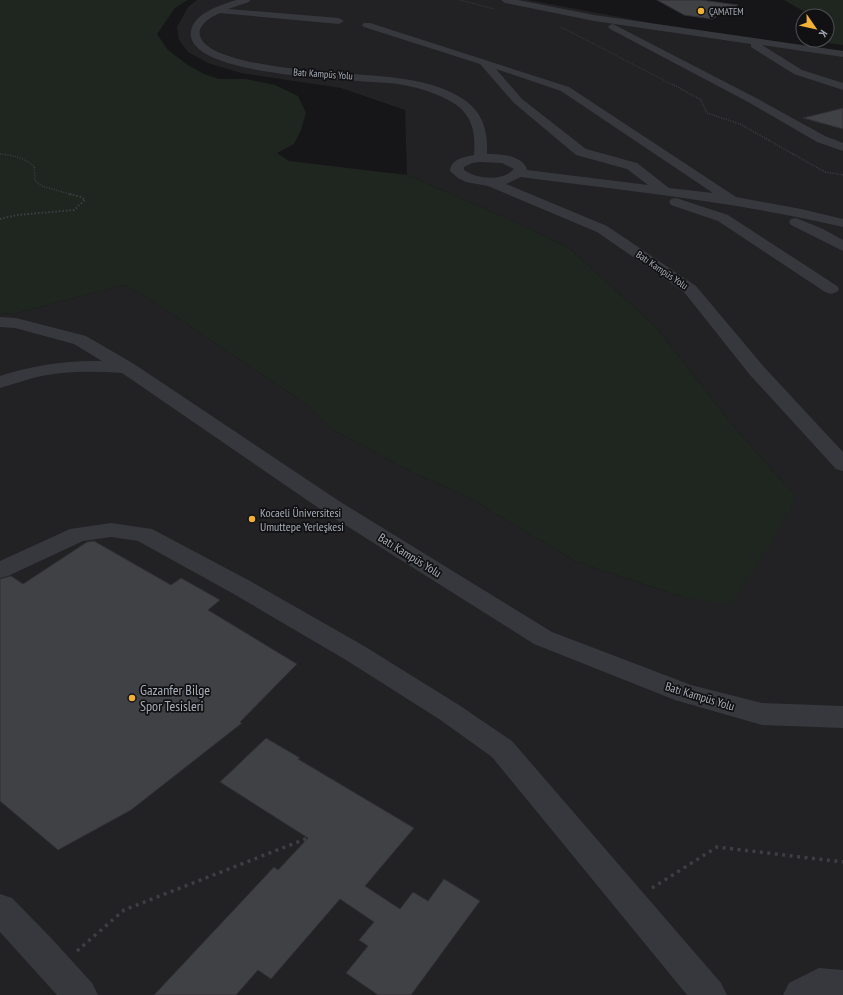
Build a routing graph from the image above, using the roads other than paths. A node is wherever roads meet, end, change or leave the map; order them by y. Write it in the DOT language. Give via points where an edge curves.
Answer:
graph roads {
  1 [pos="246,0"];
  2 [pos="505,0"];
  3 [pos="540,0"];
  4 [pos="217,10"];
  5 [pos="594,18"];
  6 [pos="344,21"];
  7 [pos="360,23"];
  8 [pos="749,41"];
  9 [pos="843,48"];
  10 [pos="843,54"];
  11 [pos="484,62"];
  12 [pos="843,87"];
  13 [pos="843,147"];
  14 [pos="480,158"];
  15 [pos="520,173"];
  16 [pos="488,181"];
  17 [pos="628,186"];
  18 [pos="665,191"];
  19 [pos="732,200"];
  20 [pos="754,204"];
  21 [pos="843,223"];
  22 [pos="843,246"];
  23 [pos="831,288"];
  24 [pos="0,322"];
  25 [pos="127,368"];
  26 [pos="0,382"];
  27 [pos="843,465"];
  28 [pos="0,570"];
  29 [pos="843,718"];
  30 [pos="0,909"];
  31 [pos="843,987"];
  32 [pos="80,995"];
  33 [pos="708,995"];
  34 [pos="801,995"];
  1 -- 4 [label="street, Batı Kampüs Yolu"];
  2 -- 5 [label="street"];
  3 -- 9 [label="street" via="653,20"];
  4 -- 6 [label="street"];
  4 -- 14 [label="street, Batı Kampüs Yolu" via="204,18 196,28 195,34 199,44 210,54 238,64 262,68 398,81 440,92 460,102 476,116 481,141"];
  5 -- 8 [label="street"];
  5 -- 13 [label="street" via="754,101 821,139"];
  7 -- 11 [label="street"];
  8 -- 10 [label="street"];
  8 -- 12 [label="street" via="798,72"];
  11 -- 18 [label="street" via="518,101 581,152 632,166"];
  11 -- 19 [label="street" via="565,89"];
  14 -- 15 [label="street, Batı Kampüs Yolu" via="513,162 521,169"];
  14 -- 16 [label="street, Batı Kampüs Yolu" via="460,163 457,171 468,178"];
  15 -- 16 [label="street, Batı Kampüs Yolu" via="508,179"];
  15 -- 17 [label="street"];
  16 -- 27 [label="street, Batı Kampüs Yolu" via="602,229 690,289 757,371"];
  17 -- 18 [label="street"];
  17 -- 23 [label="street" via="723,218"];
  18 -- 19 [label="street"];
  19 -- 20 [label="street"];
  20 -- 21 [label="street"];
  20 -- 22 [label="street"];
  24 -- 25 [label="street" via="80,340"];
  25 -- 26 [label="street, Batı Kampüs Yolu" via="92,365 56,368"];
  25 -- 29 [label="street, Batı Kampüs Yolu" via="331,506 543,638 685,693 762,714"];
  28 -- 33 [label="street" via="78,534 111,530 144,534 355,653 502,749"];
  30 -- 32 [label="street"];
  31 -- 34 [label="street" via="819,985"];
}
